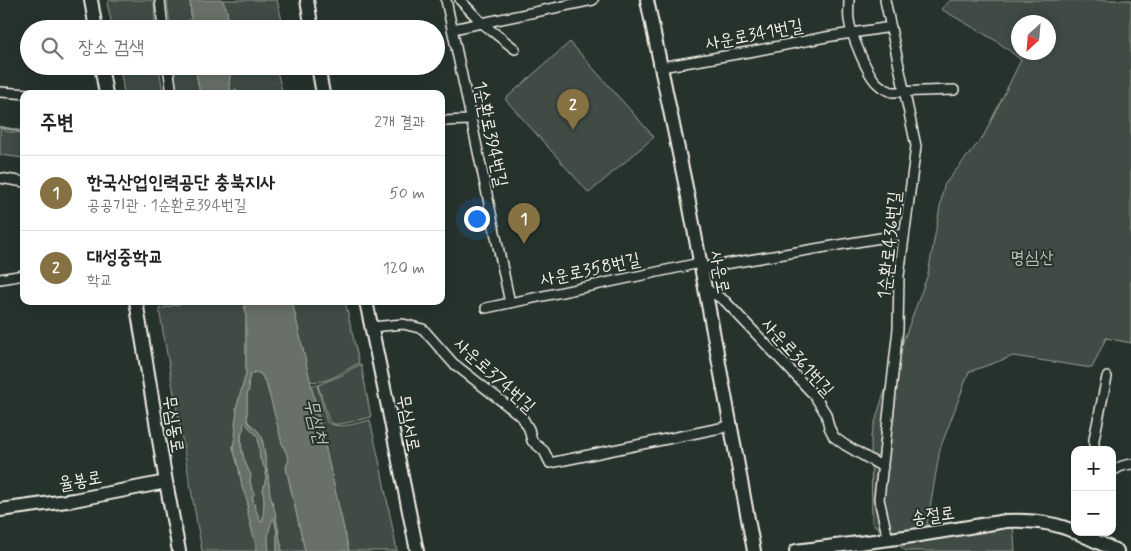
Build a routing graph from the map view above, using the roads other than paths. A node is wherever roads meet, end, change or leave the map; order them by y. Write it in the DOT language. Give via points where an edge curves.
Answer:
graph roads {
  1 [pos="91,0"];
  2 [pos="160,0"];
  3 [pos="307,0"];
  4 [pos="446,0"];
  5 [pos="460,0"];
  6 [pos="593,0"];
  7 [pos="647,0"];
  8 [pos="850,0"];
  9 [pos="885,0"];
  10 [pos="94,20"];
  11 [pos="162,20"];
  12 [pos="310,20"];
  13 [pos="483,24"];
  14 [pos="891,28"];
  15 [pos="453,29"];
  16 [pos="852,33"];
  17 [pos="515,49"];
  18 [pos="661,67"];
  19 [pos="102,75"];
  20 [pos="169,75"];
  21 [pos="320,75"];
  22 [pos="105,90"];
  23 [pos="171,90"];
  24 [pos="322,90"];
  25 [pos="954,90"];
  26 [pos="0,92"];
  27 [pos="904,92"];
  28 [pos="20,93"];
  29 [pos="471,120"];
  30 [pos="445,121"];
  31 [pos="0,178"];
  32 [pos="20,181"];
  33 [pos="904,234"];
  34 [pos="700,265"];
  35 [pos="20,276"];
  36 [pos="0,279"];
  37 [pos="705,288"];
  38 [pos="510,303"];
  39 [pos="137,305"];
  40 [pos="367,305"];
  41 [pos="486,308"];
  42 [pos="372,328"];
  43 [pos="1107,377"];
  44 [pos="730,426"];
  45 [pos="1094,446"];
  46 [pos="1131,464"];
  47 [pos="883,467"];
  48 [pos="1116,469"];
  49 [pos="166,482"];
  50 [pos="0,510"];
  51 [pos="1071,530"];
  52 [pos="1084,536"];
  53 [pos="888,539"];
  54 [pos="179,551"];
  55 [pos="417,551"];
  56 [pos="754,551"];
  57 [pos="796,551"];
  58 [pos="1117,551"];
  1 -- 10 [label="street"];
  2 -- 11 [label="street"];
  3 -- 12 [label="street"];
  4 -- 15 [label="street, 1순환로394번길"];
  5 -- 13 [label="street"];
  6 -- 13 [label="street"];
  7 -- 18 [label="street, 사운로"];
  8 -- 16 [label="street" via="848,18"];
  9 -- 14 [label="street, 1순환로436번길"];
  13 -- 15 [label="street"];
  13 -- 17 [label="street"];
  14 -- 16 [label="street"];
  14 -- 27 [label="street, 1순환로436번길"];
  15 -- 29 [label="street, 1순환로394번길"];
  16 -- 18 [label="street, 사운로341번길"];
  16 -- 27 [label="street" via="876,84 892,92"];
  18 -- 34 [label="street, 사운로"];
  19 -- 22 [label="street"];
  20 -- 23 [label="street"];
  21 -- 24 [label="street"];
  25 -- 27 [label="street"];
  26 -- 28 [label="street"];
  27 -- 33 [label="street, 1순환로436번길" via="916,146"];
  29 -- 30 [label="street"];
  29 -- 38 [label="street, 1순환로394번길"];
  31 -- 32 [label="street"];
  33 -- 34 [label="street, 사운로358번길"];
  33 -- 47 [label="street, 1순환로436번길" via="898,329"];
  34 -- 37 [label="street, 사운로"];
  34 -- 38 [label="street, 사운로358번길"];
  35 -- 36 [label="street"];
  37 -- 44 [label="street, 사운로"];
  37 -- 47 [label="street, 사운로361번길" via="725,301 814,395 826,414 834,437"];
  38 -- 41 [label="street, 사운로358번길"];
  39 -- 49 [label="street, 무심동로"];
  40 -- 42 [label="street, 무심서로"];
  42 -- 44 [label="street, 사운로374번길" via="404,324 423,329 453,363 522,417 530,429 532,441 544,451 550,463"];
  42 -- 55 [label="street, 무심서로"];
  43 -- 45 [label="street"];
  44 -- 56 [label="street, 사운로"];
  46 -- 48 [label="street"];
  47 -- 53 [label="street, 1순환로436번길" via="880,499"];
  49 -- 50 [label="street, 율봉로"];
  49 -- 54 [label="street, 무심동로"];
  51 -- 53 [label="street, 송절로" via="1021,520"];
  52 -- 58 [label="street, 송절로"];
  53 -- 57 [label="street, 송절로"];
}
